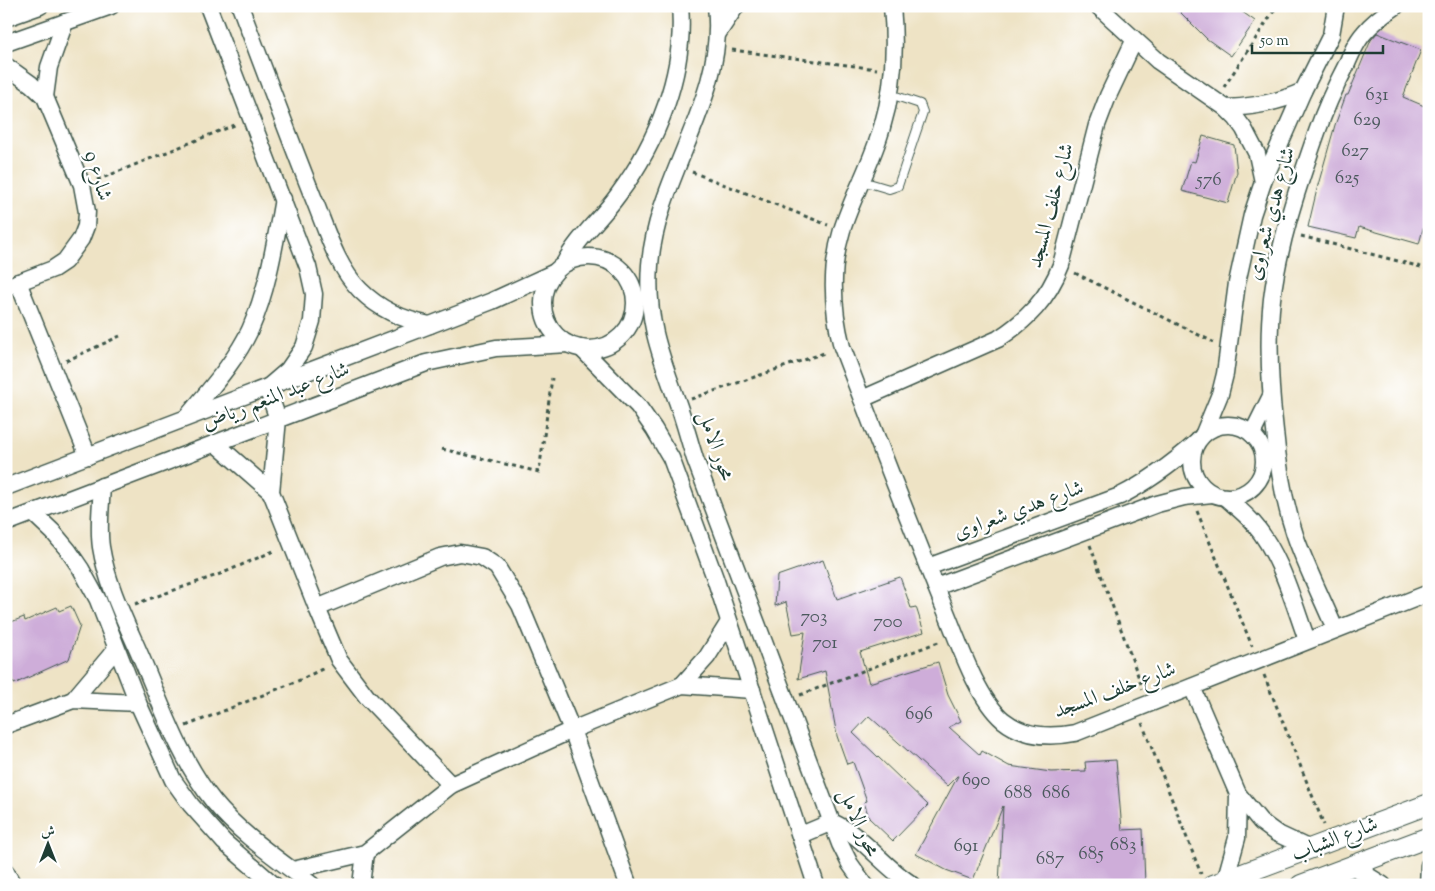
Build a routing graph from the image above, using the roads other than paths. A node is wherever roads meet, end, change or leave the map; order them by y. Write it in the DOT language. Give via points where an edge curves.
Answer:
graph roads {
  1 [pos="40,6"];
  2 [pos="111,6"];
  3 [pos="208,6"];
  4 [pos="240,6"];
  5 [pos="680,6"];
  6 [pos="716,6"];
  7 [pos="736,6"];
  8 [pos="892,6"];
  9 [pos="1098,6"];
  10 [pos="1336,6"];
  11 [pos="1396,6"];
  12 [pos="6,18"];
  13 [pos="65,22"];
  14 [pos="1332,35"];
  15 [pos="717,41"];
  16 [pos="1134,41"];
  17 [pos="6,44"];
  18 [pos="1355,46"];
  19 [pos="6,66"];
  20 [pos="1303,92"];
  21 [pos="890,94"];
  22 [pos="46,97"];
  23 [pos="1220,104"];
  24 [pos="293,148"];
  25 [pos="267,158"];
  26 [pos="862,181"];
  27 [pos="1262,182"];
  28 [pos="283,199"];
  29 [pos="650,264"];
  30 [pos="559,268"];
  31 [pos="12,284"];
  32 [pos="634,294"];
  33 [pos="651,321"];
  34 [pos="430,326"];
  35 [pos="574,346"];
  36 [pos="267,388"];
  37 [pos="1271,396"];
  38 [pos="862,399"];
  39 [pos="186,419"];
  40 [pos="278,420"];
  41 [pos="1252,434"];
  42 [pos="1200,438"];
  43 [pos="216,443"];
  44 [pos="88,456"];
  45 [pos="1264,461"];
  46 [pos="1280,475"];
  47 [pos="102,486"];
  48 [pos="6,487"];
  49 [pos="270,492"];
  50 [pos="1219,496"];
  51 [pos="33,512"];
  52 [pos="6,523"];
  53 [pos="928,567"];
  54 [pos="936,587"];
  55 [pos="1429,593"];
  56 [pos="98,600"];
  57 [pos="118,602"];
  58 [pos="316,608"];
  59 [pos="729,622"];
  60 [pos="1335,629"];
  61 [pos="1307,640"];
  62 [pos="116,649"];
  63 [pos="682,685"];
  64 [pos="1192,686"];
  65 [pos="752,690"];
  66 [pos="73,700"];
  67 [pos="138,703"];
  68 [pos="6,725"];
  69 [pos="572,730"];
  70 [pos="450,785"];
  71 [pos="1238,794"];
  72 [pos="1429,804"];
  73 [pos="832,822"];
  74 [pos="239,828"];
  75 [pos="801,835"];
  76 [pos="1429,837"];
  77 [pos="224,842"];
  78 [pos="1310,849"];
  79 [pos="365,853"];
  80 [pos="1429,865"];
  81 [pos="1352,866"];
  82 [pos="293,870"];
  83 [pos="6,872"];
  84 [pos="1213,880"];
  85 [pos="270,883"];
  86 [pos="13,885"];
  87 [pos="312,885"];
  88 [pos="362,885"];
  89 [pos="627,885"];
  90 [pos="816,885"];
  91 [pos="865,885"];
  92 [pos="913,885"];
  93 [pos="1302,885"];
  94 [pos="1383,885"];
  95 [pos="1428,885"];
  1 -- 12 [label="street"];
  2 -- 13 [label="street"];
  3 -- 25 [label="street"];
  4 -- 24 [label="street"];
  5 -- 30 [label="street" via="680,59 652,138 627,183"];
  6 -- 15 [label="street, محور الامل"];
  7 -- 15 [label="street"];
  8 -- 21 [label="street, شارع خلف المسجد" via="894,29"];
  9 -- 16 [label="street"];
  10 -- 14 [label="street, شارع هدي شعراوى"];
  11 -- 18 [label="street, شارع هدي شعراوى" via="1373,22"];
  13 -- 17 [label="street"];
  13 -- 22 [label="street, شارع 9" via="49,67"];
  14 -- 18 [label="street"];
  14 -- 20 [label="street, شارع هدي شعراوى"];
  15 -- 29 [label="street, محور الامل" via="706,93 661,208"];
  16 -- 23 [label="street"];
  16 -- 38 [label="street, شارع خلف المسجد" via="1097,124 1061,266 1045,298 1015,328 998,339"];
  18 -- 37 [label="street, شارع هدي شعراوى" via="1320,124 1280,251 1272,299"];
  19 -- 22 [label="street, شارع 9"];
  20 -- 23 [label="street" via="1267,104 1246,107"];
  20 -- 27 [label="street, شارع هدي شعراوى"];
  21 -- 26 [label="street, شارع خلف المسجد" via="883,126"];
  21 -- 26 [label="lane" via="920,104 923,112 898,186 889,190"];
  22 -- 31 [label="street, شارع 9" via="82,185 86,226 74,251 65,261 53,269"];
  23 -- 27 [label="street" via="1251,141"];
  24 -- 25 [label="street"];
  24 -- 34 [label="street" via="346,274 359,290 382,308 409,321"];
  25 -- 28 [label="street"];
  26 -- 38 [label="street, شارع خلف المسجد" via="842,231 833,283 842,347"];
  27 -- 42 [label="street, شارع هدي شعراوى" via="1238,275 1220,394"];
  28 -- 36 [label="street" via="308,267 314,294 312,321 304,347 288,370"];
  28 -- 39 [label="street" via="266,283 250,330 228,366"];
  29 -- 32 [label="street"];
  29 -- 33 [label="street, محور الامل"];
  30 -- 32 [label="street" via="577,258 604,259 626,275"];
  30 -- 34 [label="street, شارع عبد المنعم رياض"];
  30 -- 35 [label="street" via="546,285 543,312 556,336"];
  31 -- 44 [label="street"];
  32 -- 33 [label="street"];
  32 -- 35 [label="street" via="634,314 620,338 595,349"];
  33 -- 73 [label="street, محور الامل" via="695,459"];
  34 -- 36 [label="street, شارع عبد المنعم رياض"];
  35 -- 40 [label="street, شارع عبد المنعم رياض" via="504,347 449,357"];
  35 -- 59 [label="street" via="638,406 671,458"];
  36 -- 39 [label="street, شارع عبد المنعم رياض"];
  36 -- 40 [label="street"];
  37 -- 41 [label="street"];
  37 -- 46 [label="street, شارع هدي شعراوى"];
  38 -- 53 [label="street, شارع خلف المسجد"];
  39 -- 44 [label="street, شارع عبد المنعم رياض"];
  40 -- 43 [label="street, شارع عبد المنعم رياض"];
  40 -- 49 [label="street"];
  41 -- 42 [label="street" via="1243,428 1223,425"];
  41 -- 45 [label="street" via="1261,446"];
  42 -- 50 [label="street" via="1192,452 1193,472 1200,485"];
  42 -- 53 [label="street, شارع هدي شعراوى" via="1161,472 1120,496"];
  43 -- 47 [label="street, شارع عبد المنعم رياض"];
  43 -- 49 [label="street"];
  44 -- 48 [label="street, شارع عبد المنعم رياض"];
  45 -- 46 [label="street"];
  45 -- 50 [label="street" via="1257,483 1248,492"];
  46 -- 60 [label="street, شارع هدي شعراوى" via="1295,536"];
  47 -- 51 [label="street, شارع عبد المنعم رياض"];
  47 -- 57 [label="street" via="101,546 105,568"];
  49 -- 58 [label="street"];
  50 -- 54 [label="street, شارع هدي شعراوى" via="1184,497 1157,504"];
  50 -- 61 [label="street" via="1254,523 1265,539 1275,556"];
  51 -- 52 [label="street, شارع عبد المنعم رياض"];
  51 -- 56 [label="street" via="68,550"];
  53 -- 54 [label="street, شارع خلف المسجد"];
  54 -- 64 [label="street, شارع خلف المسجد" via="984,697 993,710 1016,729 1030,734 1061,736"];
  55 -- 60 [label="street, شارع خلف المسجد"];
  56 -- 57 [label="street"];
  56 -- 62 [label="street"];
  57 -- 74 [label="street" via="196,777"];
  58 -- 69 [label="street" via="440,557 460,554 482,557 497,567 520,605"];
  58 -- 70 [label="street" via="340,660 367,697"];
  59 -- 63 [label="street" via="707,657"];
  59 -- 65 [label="street"];
  60 -- 61 [label="street, شارع خلف المسجد"];
  61 -- 64 [label="street, شارع خلف المسجد"];
  62 -- 66 [label="street"];
  62 -- 67 [label="street"];
  63 -- 65 [label="street"];
  63 -- 69 [label="street"];
  64 -- 71 [label="street"];
  65 -- 75 [label="street"];
  66 -- 67 [label="street"];
  66 -- 68 [label="street"];
  67 -- 77 [label="street" via="173,780 191,806"];
  69 -- 70 [label="street"];
  69 -- 89 [label="street"];
  70 -- 79 [label="street"];
  71 -- 78 [label="street" via="1261,822"];
  71 -- 84 [label="street" via="1237,838"];
  72 -- 78 [label="street, شارع الشباب"];
  73 -- 75 [label="street"];
  73 -- 91 [label="street, محور الامل" via="850,864"];
  73 -- 92 [label="street" via="854,834 883,863"];
  74 -- 77 [label="street"];
  74 -- 82 [label="street"];
  75 -- 90 [label="street"];
  76 -- 81 [label="street, شارع الشباب"];
  77 -- 85 [label="street"];
  78 -- 84 [label="street, شارع الشباب"];
  79 -- 82 [label="street"];
  79 -- 88 [label="street"];
  80 -- 95 [label="street"];
  81 -- 93 [label="street, شارع الشباب"];
  81 -- 94 [label="street"];
  82 -- 87 [label="street"];
  83 -- 86 [label="street"];
}
